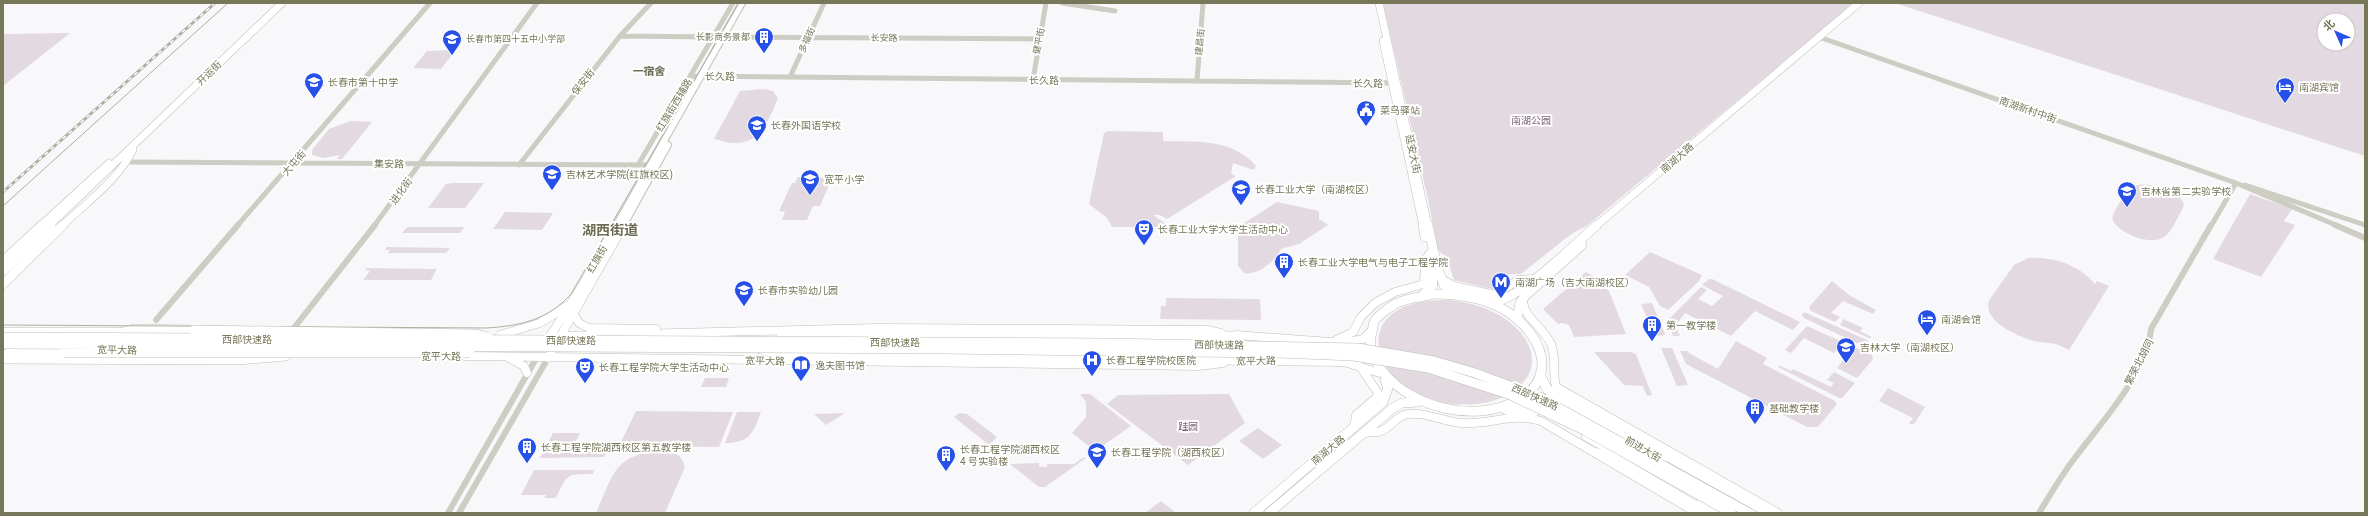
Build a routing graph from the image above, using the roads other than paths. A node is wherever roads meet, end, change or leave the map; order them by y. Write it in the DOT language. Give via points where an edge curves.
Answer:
graph roads {
  1 [pos="282,3"];
  2 [pos="430,3"];
  3 [pos="537,3"];
  4 [pos="651,3"];
  5 [pos="733,3"];
  6 [pos="742,3"];
  7 [pos="748,3"];
  8 [pos="824,3"];
  9 [pos="1046,3"];
  10 [pos="1062,3"];
  11 [pos="1203,3"];
  12 [pos="1374,3"];
  13 [pos="1379,3"];
  14 [pos="1859,3"];
  15 [pos="1866,3"];
  16 [pos="1115,11"];
  17 [pos="620,36"];
  18 [pos="714,37"];
  19 [pos="726,37"];
  20 [pos="808,37"];
  21 [pos="1822,38"];
  22 [pos="1039,39"];
  23 [pos="691,76"];
  24 [pos="704,76"];
  25 [pos="790,77"];
  26 [pos="1033,80"];
  27 [pos="1197,81"];
  28 [pos="1395,83"];
  29 [pos="136,143"];
  30 [pos="127,162"];
  31 [pos="293,163"];
  32 [pos="421,164"];
  33 [pos="519,164"];
  34 [pos="638,165"];
  35 [pos="651,165"];
  36 [pos="2236,183"];
  37 [pos="2365,225"];
  38 [pos="2365,238"];
  39 [pos="1429,254"];
  40 [pos="3,261"];
  41 [pos="3,271"];
  42 [pos="1439,277"];
  43 [pos="1534,279"];
  44 [pos="3,283"];
  45 [pos="1460,295"];
  46 [pos="1423,296"];
  47 [pos="1523,299"];
  48 [pos="571,302"];
  49 [pos="1490,303"];
  50 [pos="574,315"];
  51 [pos="1517,319"];
  52 [pos="156,320"];
  53 [pos="1371,331"];
  54 [pos="3,332"];
  55 [pos="123,332"];
  56 [pos="692,333"];
  57 [pos="287,335"];
  58 [pos="550,336"];
  59 [pos="561,336"];
  60 [pos="1240,336"];
  61 [pos="3,337"];
  62 [pos="498,338"];
  63 [pos="1328,342"];
  64 [pos="3,344"];
  65 [pos="760,345"];
  66 [pos="518,347"];
  67 [pos="3,349"];
  68 [pos="178,351"];
  69 [pos="3,353"];
  70 [pos="312,353"];
  71 [pos="499,356"];
  72 [pos="537,357"];
  73 [pos="3,358"];
  74 [pos="548,358"];
  75 [pos="1236,360"];
  76 [pos="1355,364"];
  77 [pos="527,373"];
  78 [pos="1540,374"];
  79 [pos="1382,376"];
  80 [pos="1547,389"];
  81 [pos="1421,402"];
  82 [pos="1500,407"];
  83 [pos="1536,419"];
  84 [pos="1354,428"];
  85 [pos="1363,433"];
  86 [pos="1602,446"];
  87 [pos="1594,452"];
  88 [pos="1618,460"];
  89 [pos="448,513"];
  90 [pos="458,513"];
  91 [pos="1254,513"];
  92 [pos="1269,513"];
  93 [pos="1697,513"];
  94 [pos="1708,513"];
  95 [pos="1722,513"];
  96 [pos="1731,513"];
  97 [pos="1749,513"];
  98 [pos="1756,513"];
  99 [pos="1769,513"];
  100 [pos="1778,513"];
  101 [pos="2040,513"];
  1 -- 29 [label="main road, 开运街"];
  2 -- 31 [label="street, 大屯街"];
  3 -- 32 [label="street, 进化街"];
  4 -- 17 [label="street, 保安街"];
  5 -- 18 [label="street, 红旗街西辅路"];
  6 -- 19 [label="main road, 红旗街"];
  7 -- 19 [label="main road, 红旗街"];
  8 -- 20 [label="street, 多福街"];
  9 -- 22 [label="street, 健平街"];
  10 -- 16 [label="street"];
  11 -- 27 [label="street, 建昌街"];
  12 -- 28 [label="main road, 延安大街"];
  13 -- 28 [label="main road, 延安大街"];
  14 -- 21 [label="main road, 南湖大路"];
  15 -- 21 [label="main road, 南湖大路"];
  17 -- 18 [label="street, 长安路"];
  17 -- 33 [label="street, 保安街"];
  18 -- 19 [label="street, 长安路"];
  18 -- 23 [label="street, 红旗街西辅路"];
  19 -- 20 [label="street, 长安路"];
  19 -- 24 [label="main road, 红旗街"];
  20 -- 22 [label="street, 长安路"];
  20 -- 25 [label="street, 多福街"];
  21 -- 36 [label="street, 南湖新村中街"];
  21 -- 43 [label="main road, 南湖大路"];
  21 -- 47 [label="main road, 南湖大路"];
  22 -- 26 [label="street, 健平街"];
  23 -- 24 [label="street, 长久路"];
  23 -- 34 [label="street, 红旗街西辅路"];
  24 -- 25 [label="street, 长久路"];
  24 -- 35 [label="main road, 红旗街"];
  24 -- 50 [label="main road, 红旗街"];
  25 -- 26 [label="street, 长久路"];
  26 -- 27 [label="street, 长久路"];
  27 -- 28 [label="street, 长久路"];
  28 -- 39 [label="main road, 延安大街"];
  28 -- 42 [label="main road, 延安大街"];
  29 -- 30 [label="main road, 开运街"];
  29 -- 40 [label="main road, 开运街" via="89,181"];
  29 -- 41 [label="main road, 开运街"];
  30 -- 31 [label="street, 集安路"];
  30 -- 44 [label="main road, 开运街"];
  31 -- 32 [label="street, 集安路"];
  31 -- 52 [label="street, 大屯街"];
  32 -- 33 [label="street, 集安路"];
  32 -- 57 [label="street, 进化街"];
  33 -- 34 [label="street, 集安路"];
  34 -- 35 [label="street, 集安路"];
  35 -- 48 [label="main road, 红旗街"];
  36 -- 37 [label="street, 南湖新村中街"];
  36 -- 38 [label="street, 南湖新村中街"];
  36 -- 101 [label="street, 繁荣北胡同" via="2151,329 2152,339 2129,383 2072,460"];
  39 -- 46 [label="main road, 延安大街" via="1433,285 1432,290"];
  39 -- 63 [label="main road" via="1423,265 1426,277 1424,284 1395,292 1379,300 1366,310 1350,336"];
  42 -- 43 [label="main road" via="1454,286 1495,295 1518,280"];
  42 -- 45 [label="main road" via="1444,285"];
  43 -- 49 [label="main road, 南湖大路" via="1502,302"];
  45 -- 46 [label="main road"];
  45 -- 49 [label="main road"];
  46 -- 53 [label="main road" via="1391,307 1377,320"];
  47 -- 51 [label="main road" via="1517,310"];
  47 -- 100 [label="main road, 前进大街" via="1523,309 1543,329 1551,344 1556,365 1554,383 1562,390"];
  48 -- 58 [label="main road, 红旗街"];
  48 -- 62 [label="main road" via="543,321"];
  49 -- 51 [label="main road"];
  50 -- 56 [label="main road" via="579,323 589,328 674,329"];
  50 -- 59 [label="main road, 红旗街"];
  51 -- 78 [label="main road" via="1531,332 1538,344 1542,356"];
  53 -- 63 [label="main road, 宽平大路" via="1363,339 1353,342"];
  53 -- 79 [label="main road" via="1370,355"];
  54 -- 55 [label="main road, 宽平大路"];
  55 -- 57 [label="main road, 宽平大路" via="131,335"];
  55 -- 62 [label="main road, bridge" via="134,329 476,334"];
  56 -- 59 [label="main road, 宽平大路"];
  56 -- 60 [label="main road, 宽平大路" via="877,328 1207,330"];
  57 -- 62 [label="main road, 宽平大路"];
  58 -- 59 [label="main road, 宽平大路"];
  58 -- 62 [label="main road, 宽平大路"];
  58 -- 72 [label="main road, 红旗街"];
  59 -- 74 [label="main road, 红旗街"];
  60 -- 63 [label="main road, 宽平大路"];
  60 -- 65 [label="main road, bridge" via="863,334 790,337"];
  61 -- 62 [label="main road, 西部快速路, bridge"];
  62 -- 65 [label="main road, 西部快速路, bridge"];
  64 -- 66 [label="main road, 西部快速路, bridge"];
  65 -- 66 [label="main road, 西部快速路, bridge"];
  65 -- 75 [label="main road" via="785,356"];
  65 -- 96 [label="main road, 西部快速路, bridge" via="1337,354 1379,358 1463,377 1534,404"];
  65 -- 97 [label="main road, 西部快速路, bridge" via="1337,346 1405,355 1475,373 1539,397"];
  66 -- 70 [label="main road, bridge" via="481,352"];
  67 -- 68 [label="main road, 宽平大路"];
  68 -- 71 [label="main road, 宽平大路"];
  68 -- 73 [label="street" via="142,357"];
  69 -- 70 [label="main road, bridge"];
  70 -- 73 [label="main road, bridge" via="246,360"];
  71 -- 72 [label="main road, 宽平大路"];
  71 -- 77 [label="main road" via="520,362"];
  72 -- 74 [label="main road, 宽平大路"];
  72 -- 77 [label="street, 红旗街"];
  74 -- 75 [label="main road, 宽平大路" via="1199,366"];
  74 -- 90 [label="street, 红旗街"];
  75 -- 76 [label="main road, 宽平大路"];
  76 -- 79 [label="main road, 宽平大路"];
  76 -- 84 [label="main road" via="1363,369 1378,393 1376,398 1356,415"];
  77 -- 89 [label="street, 红旗街"];
  78 -- 80 [label="main road, 前进大街"];
  78 -- 82 [label="main road" via="1524,395"];
  79 -- 81 [label="main road" via="1405,394"];
  79 -- 84 [label="main road, 南湖大路" via="1388,388 1386,396"];
  80 -- 98 [label="main road, 前进大街" via="1564,404"];
  80 -- 99 [label="main road"];
  81 -- 82 [label="main road" via="1458,411"];
  81 -- 85 [label="main road, 南湖大路" via="1402,403"];
  82 -- 83 [label="main road"];
  82 -- 86 [label="main road, 前进大街" via="1520,406 1546,414"];
  83 -- 85 [label="main road" via="1515,415 1483,423 1464,424 1412,414 1396,419 1381,431"];
  83 -- 87 [label="main road"];
  84 -- 91 [label="main road, 南湖大路"];
  85 -- 92 [label="main road, 南湖大路"];
  86 -- 88 [label="main road"];
  86 -- 95 [label="main road, 前进大街"];
  87 -- 88 [label="main road"];
  87 -- 93 [label="main road"];
  88 -- 94 [label="main road"];
}
